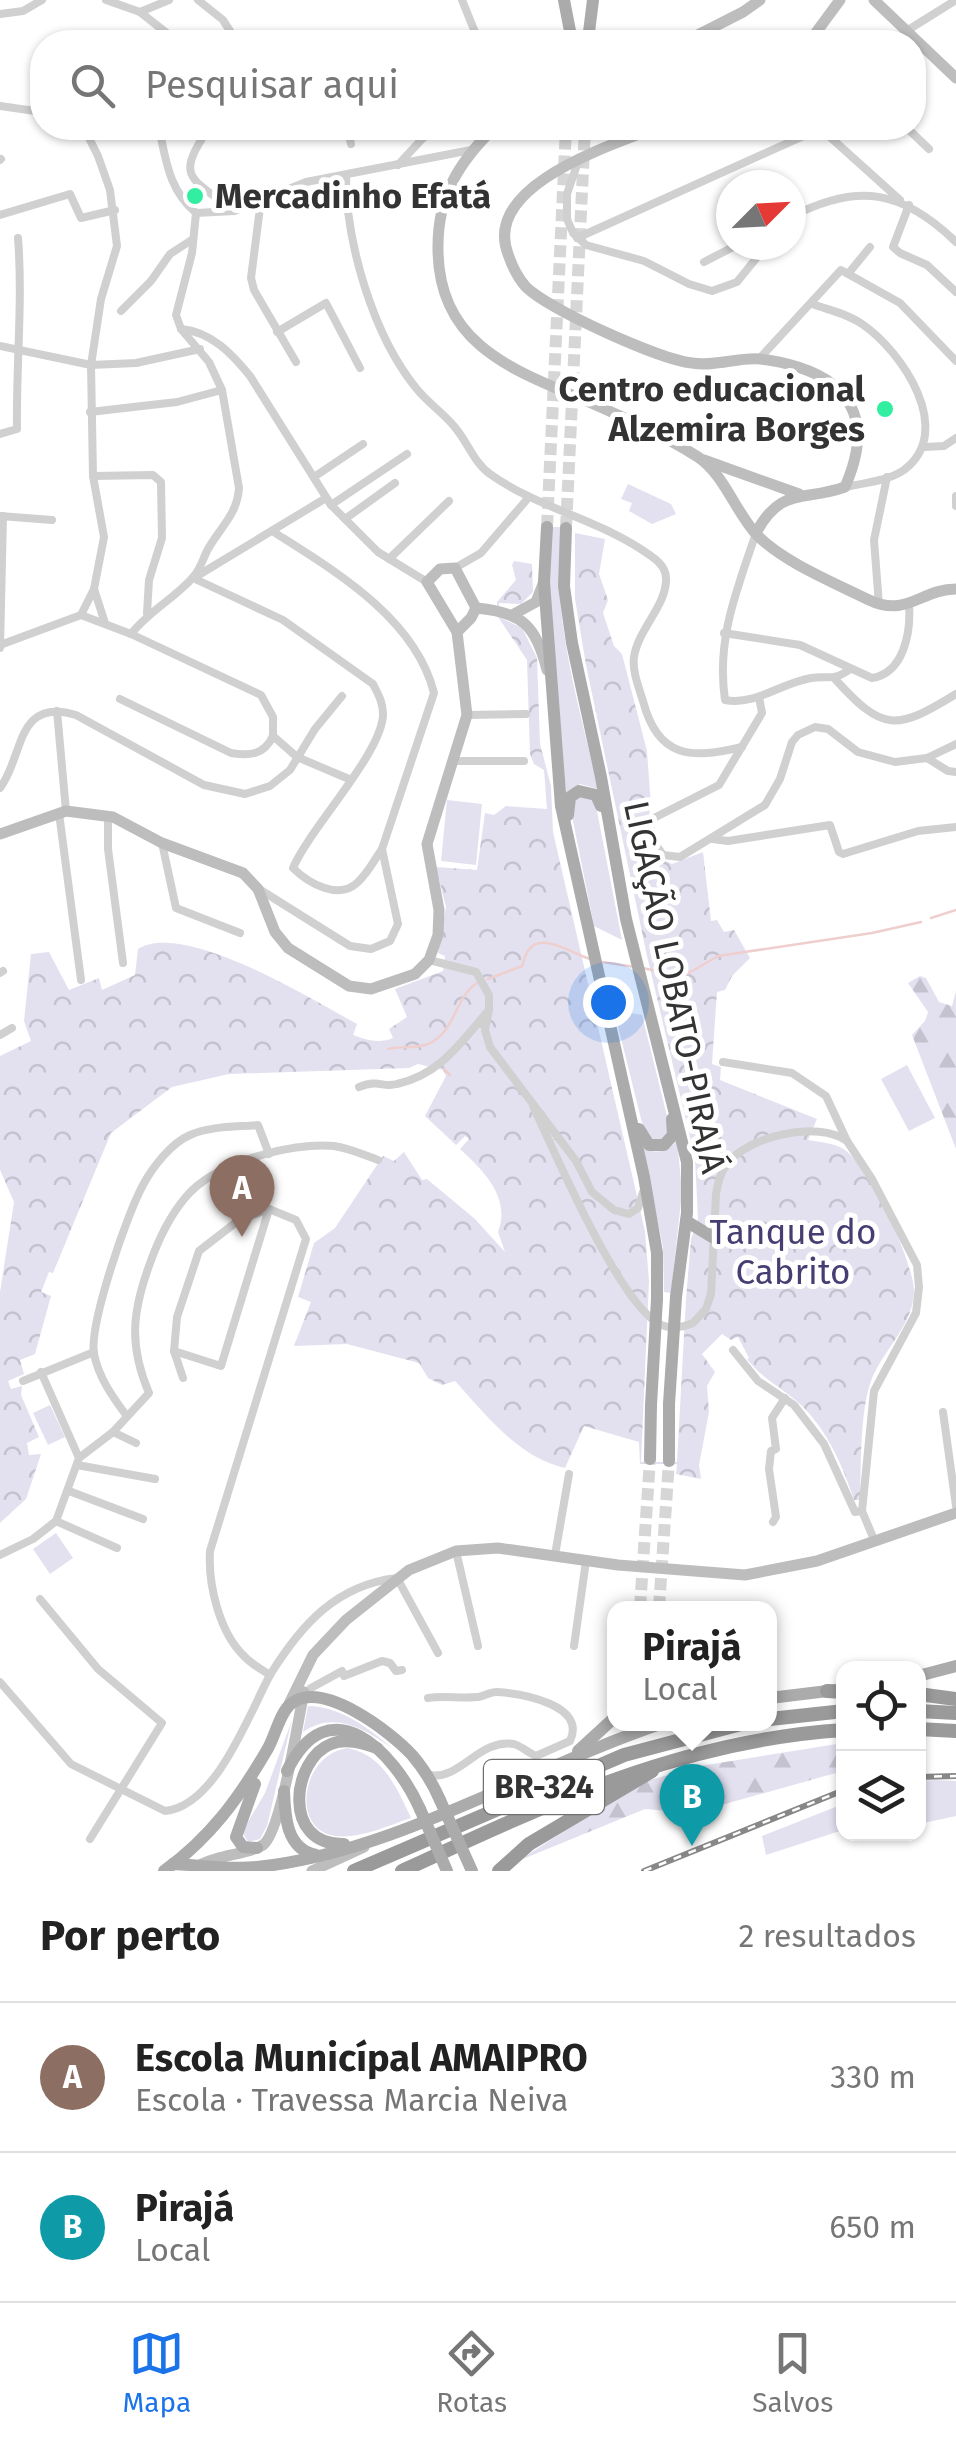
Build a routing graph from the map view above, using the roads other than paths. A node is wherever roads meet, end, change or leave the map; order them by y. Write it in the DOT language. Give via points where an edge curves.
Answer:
graph roads {
  1 [pos="42,0"];
  2 [pos="106,0"];
  3 [pos="170,0"];
  4 [pos="198,0"];
  5 [pos="462,0"];
  6 [pos="567,0"];
  7 [pos="592,0"];
  8 [pos="760,0"];
  9 [pos="840,0"];
  10 [pos="874,0"];
  11 [pos="956,0"];
  12 [pos="140,12"];
  13 [pos="0,14"];
  14 [pos="570,24"];
  15 [pos="163,30"];
  16 [pos="229,30"];
  17 [pos="474,30"];
  18 [pos="589,30"];
  19 [pos="710,30"];
  20 [pos="818,30"];
  21 [pos="908,30"];
  22 [pos="926,48"];
  23 [pos="956,78"];
  24 [pos="0,106"];
  25 [pos="30,110"];
  26 [pos="90,140"];
  27 [pos="162,140"];
  28 [pos="201,140"];
  29 [pos="350,140"];
  30 [pos="421,140"];
  31 [pos="481,140"];
  32 [pos="626,140"];
  33 [pos="793,140"];
  34 [pos="834,140"];
  35 [pos="920,140"];
  36 [pos="350,144"];
  37 [pos="929,149"];
  38 [pos="471,150"];
  39 [pos="579,159"];
  40 [pos="398,165"];
  41 [pos="346,176"];
  42 [pos="261,200"];
  43 [pos="906,204"];
  44 [pos="806,209"];
  45 [pos="114,210"];
  46 [pos="234,211"];
  47 [pos="196,214"];
  48 [pos="0,215"];
  49 [pos="18,238"];
  50 [pos="577,238"];
  51 [pos="193,239"];
  52 [pos="956,242"];
  53 [pos="870,247"];
  54 [pos="716,256"];
  55 [pos="755,260"];
  56 [pos="704,262"];
  57 [pos="844,272"];
  58 [pos="956,292"];
  59 [pos="812,304"];
  60 [pos="121,311"];
  61 [pos="182,329"];
  62 [pos="278,332"];
  63 [pos="0,346"];
  64 [pos="19,348"];
  65 [pos="200,348"];
  66 [pos="758,359"];
  67 [pos="956,361"];
  68 [pos="296,362"];
  69 [pos="91,365"];
  70 [pos="360,368"];
  71 [pos="222,390"];
  72 [pos="90,412"];
  73 [pos="0,434"];
  74 [pos="956,438"];
  75 [pos="363,444"];
  76 [pos="925,447"];
  77 [pos="407,454"];
  78 [pos="702,460"];
  79 [pos="94,476"];
  80 [pos="314,477"];
  81 [pos="887,477"];
  82 [pos="396,483"];
  83 [pos="845,487"];
  84 [pos="798,494"];
  85 [pos="529,496"];
  86 [pos="956,496"];
  87 [pos="329,501"];
  88 [pos="449,501"];
  89 [pos="956,506"];
  90 [pos="1,516"];
  91 [pos="52,520"];
  92 [pos="346,520"];
  93 [pos="547,526"];
  94 [pos="566,528"];
  95 [pos="272,531"];
  96 [pos="756,534"];
  97 [pos="389,559"];
  98 [pos="455,568"];
  99 [pos="193,578"];
  100 [pos="426,582"];
  101 [pos="544,582"];
  102 [pos="94,590"];
  103 [pos="956,590"];
  104 [pos="879,605"];
  105 [pos="909,605"];
  106 [pos="476,608"];
  107 [pos="148,613"];
  108 [pos="514,614"];
  109 [pos="82,615"];
  110 [pos="106,624"];
  111 [pos="456,632"];
  112 [pos="724,633"];
  113 [pos="130,634"];
  114 [pos="0,646"];
  115 [pos="849,670"];
  116 [pos="835,679"];
  117 [pos="550,682"];
  118 [pos="956,694"];
  119 [pos="342,696"];
  120 [pos="759,698"];
  121 [pos="120,699"];
  122 [pos="59,711"];
  123 [pos="526,714"];
  124 [pos="467,716"];
  125 [pos="273,736"];
  126 [pos="956,744"];
  127 [pos="742,747"];
  128 [pos="298,757"];
  129 [pos="927,758"];
  130 [pos="454,761"];
  131 [pos="524,761"];
  132 [pos="956,772"];
  133 [pos="349,779"];
  134 [pos="0,788"];
  135 [pos="62,812"];
  136 [pos="108,816"];
  137 [pos="956,828"];
  138 [pos="0,834"];
  139 [pos="611,834"];
  140 [pos="710,838"];
  141 [pos="162,842"];
  142 [pos="382,849"];
  143 [pos="575,866"];
  144 [pos="258,889"];
  145 [pos="240,932"];
  146 [pos="429,960"];
  147 [pos="123,963"];
  148 [pos="81,980"];
  149 [pos="489,1010"];
  150 [pos="12,1028"];
  151 [pos="0,1035"];
  152 [pos="722,1062"];
  153 [pos="664,1069"];
  154 [pos="359,1087"];
  155 [pos="627,1098"];
  156 [pos="532,1106"];
  157 [pos="847,1141"];
  158 [pos="270,1154"];
  159 [pos="378,1160"];
  160 [pos="644,1177"];
  161 [pos="269,1209"];
  162 [pos="686,1221"];
  163 [pos="714,1238"];
  164 [pos="733,1350"];
  165 [pos="174,1351"];
  166 [pos="94,1352"];
  167 [pos="41,1372"];
  168 [pos="182,1378"];
  169 [pos="23,1382"];
  170 [pos="784,1398"];
  171 [pos="944,1412"];
  172 [pos="126,1415"];
  173 [pos="113,1432"];
  174 [pos="136,1443"];
  175 [pos="650,1459"];
  176 [pos="668,1461"];
  177 [pos="78,1462"];
  178 [pos="569,1474"];
  179 [pos="155,1479"];
  180 [pos="69,1491"];
  181 [pos="956,1509"];
  182 [pos="862,1511"];
  183 [pos="143,1520"];
  184 [pos="56,1521"];
  185 [pos="772,1522"];
  186 [pos="875,1542"];
  187 [pos="117,1548"];
  188 [pos="456,1551"];
  189 [pos="0,1555"];
  190 [pos="555,1555"];
  191 [pos="586,1561"];
  192 [pos="397,1578"];
  193 [pos="370,1581"];
  194 [pos="378,1595"];
  195 [pos="40,1599"];
  196 [pos="478,1646"];
  197 [pos="574,1646"];
  198 [pos="438,1653"];
  199 [pos="311,1659"];
  200 [pos="956,1666"];
  201 [pos="402,1670"];
  202 [pos="926,1674"];
  203 [pos="270,1675"];
  204 [pos="0,1682"];
  205 [pos="826,1691"];
  206 [pos="836,1691"];
  207 [pos="307,1693"];
  208 [pos="926,1695"];
  209 [pos="777,1697"];
  210 [pos="428,1698"];
  211 [pos="956,1699"];
  212 [pos="926,1711"];
  213 [pos="836,1712"];
  214 [pos="956,1713"];
  215 [pos="777,1718"];
  216 [pos="607,1725"];
  217 [pos="926,1729"];
  218 [pos="642,1731"];
  219 [pos="710,1731"];
  220 [pos="836,1731"];
  221 [pos="956,1731"];
  222 [pos="273,1740"];
  223 [pos="377,1748"];
  224 [pos="677,1757"];
  225 [pos="287,1770"];
  226 [pos="431,1775"];
  227 [pos="522,1778"];
  228 [pos="122,1791"];
  229 [pos="284,1791"];
  230 [pos="90,1839"];
  231 [pos="376,1839"];
  232 [pos="257,1848"];
  233 [pos="328,1854"];
  234 [pos="168,1868"];
  235 [pos="195,1868"];
  236 [pos="312,1871"];
  237 [pos="354,1871"];
  238 [pos="402,1871"];
  239 [pos="447,1871"];
  240 [pos="472,1871"];
  241 [pos="499,1871"];
  1 -- 13 [label="street"];
  2 -- 12 [label="street"];
  3 -- 12 [label="street"];
  4 -- 16 [label="street"];
  5 -- 17 [label="street"];
  6 -- 14 [label="main road"];
  7 -- 18 [label="main road"];
  8 -- 19 [label="street"];
  9 -- 20 [label="street"];
  10 -- 21 [label="street"];
  11 -- 21 [label="street"];
  12 -- 15 [label="street"];
  22 -- 23 [label="street"];
  24 -- 25 [label="street"];
  26 -- 45 [label="street"];
  27 -- 47 [label="street" via="172,180"];
  28 -- 46 [label="street" via="190,171"];
  29 -- 36 [label="street"];
  30 -- 40 [label="street"];
  31 -- 38 [label="street"];
  32 -- 39 [label="street"];
  33 -- 50 [label="street"];
  34 -- 43 [label="street"];
  35 -- 37 [label="street"];
  38 -- 40 [label="street"];
  38 -- 78 [label="street" via="445,193 438,230 442,288 457,320 502,363"];
  39 -- 50 [label="street" via="567,194 567,219"];
  39 -- 66 [label="street" via="528,192 505,222 504,244 528,288 629,342 684,362"];
  40 -- 41 [label="street"];
  41 -- 42 [label="street"];
  41 -- 85 [label="street" via="354,247 390,349 484,470"];
  42 -- 46 [label="street"];
  42 -- 62 [label="street" via="252,278"];
  43 -- 44 [label="street" via="848,196"];
  43 -- 52 [label="street"];
  43 -- 58 [label="street" via="893,246"];
  45 -- 48 [label="street" via="81,218 70,194"];
  45 -- 69 [label="street" via="117,246"];
  46 -- 47 [label="street"];
  47 -- 51 [label="street"];
  49 -- 64 [label="street"];
  50 -- 55 [label="street" via="712,290 737,282"];
  51 -- 60 [label="street" via="170,254"];
  51 -- 61 [label="street" via="176,309"];
  53 -- 57 [label="street"];
  54 -- 56 [label="street"];
  57 -- 59 [label="street"];
  57 -- 67 [label="street" via="900,303"];
  59 -- 66 [label="street"];
  59 -- 76 [label="street" via="857,320 902,362 924,404"];
  61 -- 65 [label="street"];
  61 -- 80 [label="street" via="220,344 243,368"];
  62 -- 68 [label="street"];
  62 -- 70 [label="street" via="326,304"];
  63 -- 64 [label="street"];
  64 -- 69 [label="street"];
  64 -- 73 [label="street" via="17,428"];
  65 -- 69 [label="street"];
  65 -- 71 [label="street"];
  66 -- 83 [label="street" via="814,373 848,399 859,433"];
  69 -- 72 [label="street"];
  71 -- 72 [label="street"];
  71 -- 99 [label="street" via="238,503"];
  72 -- 79 [label="street"];
  74 -- 76 [label="street"];
  75 -- 80 [label="street"];
  76 -- 81 [label="street" via="904,471"];
  77 -- 87 [label="street"];
  78 -- 84 [label="street"];
  78 -- 96 [label="street"];
  79 -- 102 [label="street" via="104,537"];
  79 -- 107 [label="street" via="152,475 161,482 162,538 149,580"];
  80 -- 87 [label="street"];
  81 -- 83 [label="street"];
  81 -- 104 [label="street" via="874,540"];
  82 -- 92 [label="street"];
  83 -- 84 [label="street"];
  84 -- 96 [label="street" via="772,510"];
  85 -- 98 [label="street" via="481,554"];
  85 -- 127 [label="street" via="624,540 664,569 665,587 634,662 659,738 695,754"];
  86 -- 89 [label="street"];
  87 -- 92 [label="street"];
  87 -- 95 [label="street"];
  88 -- 97 [label="street"];
  90 -- 91 [label="street"];
  90 -- 114 [label="street"];
  92 -- 97 [label="street"];
  93 -- 101 [label="main road, LIGAÇÃO LOBATO-PIRAJÁ"];
  94 -- 139 [label="main road, LIGAÇÃO LOBATO-PIRAJÁ" via="568,625"];
  95 -- 99 [label="street"];
  95 -- 142 [label="street" via="382,612 432,683 433,702"];
  96 -- 104 [label="street"];
  96 -- 112 [label="street"];
  97 -- 100 [label="street"];
  98 -- 100 [label="street" via="440,568"];
  98 -- 106 [label="street"];
  99 -- 107 [label="street"];
  99 -- 133 [label="street" via="284,620 373,684 382,725"];
  100 -- 111 [label="street"];
  101 -- 108 [label="street" via="536,602"];
  101 -- 117 [label="main road, LIGAÇÃO LOBATO-PIRAJÁ"];
  102 -- 109 [label="street"];
  102 -- 110 [label="street"];
  103 -- 105 [label="street"];
  104 -- 105 [label="street"];
  105 -- 115 [label="street" via="893,669 872,678"];
  106 -- 108 [label="street"];
  106 -- 111 [label="street"];
  107 -- 113 [label="street"];
  108 -- 117 [label="street" via="537,640"];
  109 -- 110 [label="street"];
  109 -- 114 [label="street"];
  110 -- 113 [label="street"];
  111 -- 124 [label="street"];
  112 -- 115 [label="street" via="800,645"];
  112 -- 120 [label="street" via="724,700"];
  113 -- 125 [label="street" via="262,695"];
  115 -- 116 [label="street"];
  116 -- 118 [label="street" via="867,712 893,721 920,715"];
  116 -- 120 [label="street" via="811,678"];
  117 -- 143 [label="main road, LIGAÇÃO LOBATO-PIRAJÁ" via="561,806"];
  119 -- 128 [label="street"];
  120 -- 127 [label="street" via="762,713"];
  121 -- 125 [label="street" via="231,753 261,751"];
  122 -- 128 [label="street" via="204,786 231,793 270,786"];
  122 -- 134 [label="street" via="24,730"];
  122 -- 135 [label="street"];
  123 -- 124 [label="street"];
  124 -- 130 [label="street"];
  125 -- 128 [label="street"];
  126 -- 129 [label="street"];
  127 -- 140 [label="street" via="719,785 658,814 650,826 656,849 672,858"];
  128 -- 133 [label="street"];
  129 -- 132 [label="street"];
  129 -- 140 [label="street" via="895,762 858,752 815,727 794,738 765,805"];
  130 -- 131 [label="street"];
  130 -- 146 [label="street" via="427,844 440,918"];
  133 -- 142 [label="street" via="293,868 325,888 348,889"];
  135 -- 136 [label="street"];
  135 -- 138 [label="street"];
  135 -- 148 [label="street"];
  136 -- 141 [label="street"];
  136 -- 147 [label="street"];
  137 -- 140 [label="street" via="918,831 843,854 830,825 728,842"];
  139 -- 143 [label="main road" via="596,794 574,793 568,810"];
  139 -- 153 [label="main road, LIGAÇÃO LOBATO-PIRAJÁ"];
  141 -- 144 [label="street" via="243,872"];
  141 -- 145 [label="street" via="176,908"];
  142 -- 144 [label="street" via="398,924 390,941 371,949 333,938"];
  143 -- 155 [label="main road, LIGAÇÃO LOBATO-PIRAJÁ"];
  144 -- 146 [label="street" via="288,948 349,986 371,989 415,974"];
  146 -- 149 [label="street" via="476,972"];
  149 -- 154 [label="street" via="435,1070 393,1086 374,1081"];
  149 -- 156 [label="street" via="490,1047"];
  150 -- 151 [label="street"];
  152 -- 157 [label="street" via="797,1074 831,1102"];
  153 -- 155 [label="main road" via="674,1132 668,1142 645,1142"];
  153 -- 162 [label="main road, LIGAÇÃO LOBATO-PIRAJÁ" via="687,1162"];
  155 -- 160 [label="main road, LIGAÇÃO LOBATO-PIRAJÁ"];
  156 -- 160 [label="street" via="592,1192 614,1210 635,1211"];
  156 -- 163 [label="street" via="612,1263 658,1324 686,1326 706,1309"];
  157 -- 163 [label="street" via="800,1131 738,1153 718,1182"];
  157 -- 182 [label="street" via="919,1275 916,1312 874,1390"];
  158 -- 159 [label="street" via="339,1146"];
  158 -- 166 [label="street" via="258,1125 208,1130 188,1135 155,1166 132,1207 104,1292"];
  158 -- 172 [label="street" via="212,1174 167,1225 134,1326 136,1364 149,1392"];
  160 -- 175 [label="main road, LIGAÇÃO LOBATO-PIRAJÁ, bridge" via="657,1253"];
  161 -- 165 [label="street" via="238,1220 200,1251 177,1316"];
  161 -- 165 [label="street" via="221,1366"];
  161 -- 203 [label="street" via="296,1220 306,1239 214,1533 209,1570 232,1640"];
  162 -- 163 [label="main road"];
  162 -- 176 [label="main road, LIGAÇÃO LOBATO-PIRAJÁ, bridge"];
  164 -- 170 [label="street" via="758,1381"];
  165 -- 168 [label="street"];
  166 -- 167 [label="street"];
  166 -- 172 [label="street" via="106,1387"];
  167 -- 169 [label="street"];
  167 -- 177 [label="street"];
  170 -- 182 [label="street" via="824,1444 855,1512"];
  170 -- 185 [label="street" via="772,1418"];
  171 -- 181 [label="street"];
  172 -- 173 [label="street"];
  173 -- 174 [label="street"];
  173 -- 177 [label="street"];
  177 -- 179 [label="street"];
  177 -- 180 [label="street"];
  178 -- 190 [label="street"];
  180 -- 183 [label="street"];
  180 -- 184 [label="street"];
  181 -- 186 [label="street"];
  182 -- 186 [label="street"];
  184 -- 187 [label="street"];
  184 -- 189 [label="street"];
  186 -- 191 [label="street" via="818,1561 731,1576"];
  188 -- 190 [label="street"];
  188 -- 192 [label="street"];
  188 -- 196 [label="street"];
  190 -- 191 [label="street"];
  191 -- 197 [label="street"];
  192 -- 193 [label="street"];
  192 -- 194 [label="street"];
  192 -- 198 [label="street"];
  193 -- 194 [label="street"];
  193 -- 203 [label="street" via="316,1616"];
  194 -- 199 [label="street"];
  195 -- 228 [label="street" via="98,1670 161,1720"];
  199 -- 207 [label="street"];
  199 -- 207 [label="street"];
  200 -- 202 [label="main road"];
  201 -- 207 [label="street" via="382,1661 344,1676 342,1671"];
  203 -- 228 [label="street" via="218,1773 193,1803 166,1811"];
  204 -- 228 [label="street" via="70,1764"];
  205 -- 206 [label="highway"];
  205 -- 209 [label="main road"];
  207 -- 222 [label="main road"];
  207 -- 225 [label="street"];
  207 -- 226 [label="main road" via="359,1713"];
  208 -- 211 [label="highway"];
  210 -- 226 [label="street" via="496,1691 562,1708 572,1721 566,1744 536,1756 515,1744 488,1747 444,1776"];
  212 -- 214 [label="highway"];
  213 -- 215 [label="highway"];
  216 -- 227 [label="main road" via="583,1748"];
  217 -- 221 [label="highway"];
  218 -- 227 [label="main road"];
  219 -- 237 [label="highway, BR-324" via="608,1761"];
  220 -- 224 [label="highway, BR-324"];
  222 -- 232 [label="main road" via="236,1837 242,1847"];
  222 -- 234 [label="main road" via="219,1824"];
  223 -- 225 [label="main road" via="349,1731 323,1732 300,1746"];
  223 -- 231 [label="main road" via="340,1742 322,1748 308,1764 300,1808 304,1827 321,1841"];
  223 -- 239 [label="main road, bridge" via="406,1778"];
  224 -- 238 [label="highway, BR-324" via="582,1790"];
  224 -- 241 [label="highway" via="551,1830"];
  225 -- 229 [label="street"];
  226 -- 240 [label="main road, bridge"];
  227 -- 231 [label="main road"];
  228 -- 230 [label="street"];
  229 -- 232 [label="street" via="272,1834"];
  229 -- 233 [label="main road" via="292,1839 309,1854"];
  231 -- 233 [label="main road"];
  231 -- 236 [label="street"];
  232 -- 235 [label="street"];
  233 -- 235 [label="main road" via="251,1868"];
  234 -- 235 [label="main road"];
}
